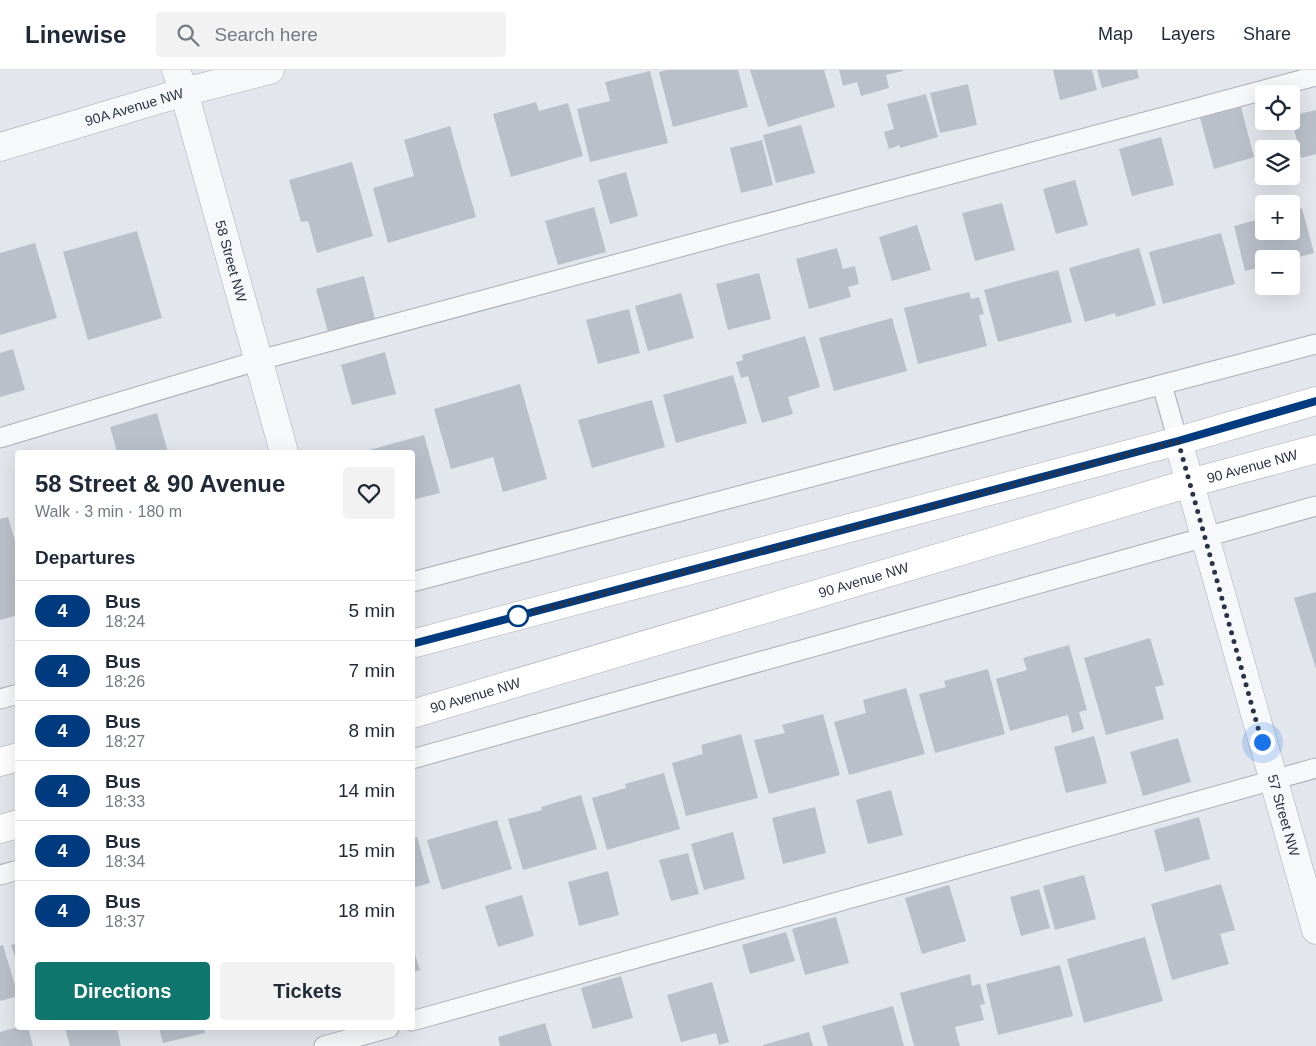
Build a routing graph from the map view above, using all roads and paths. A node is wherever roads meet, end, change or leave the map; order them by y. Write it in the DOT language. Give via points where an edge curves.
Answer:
graph roads {
  1 [pos="270,70"];
  2 [pos="1316,76"];
  3 [pos="180,81"];
  4 [pos="0,146"];
  5 [pos="1316,344"];
  6 [pos="260,360"];
  7 [pos="1162,386"];
  8 [pos="1316,401"];
  9 [pos="0,438"];
  10 [pos="1178,441"];
  11 [pos="1316,449"];
  12 [pos="283,450"];
  13 [pos="1190,483"];
  14 [pos="1316,506"];
  15 [pos="1205,536"];
  16 [pos="415,581"];
  17 [pos="415,643"];
  18 [pos="15,695"];
  19 [pos="0,699"];
  20 [pos="415,713"];
  21 [pos="15,758"];
  22 [pos="415,758"];
  23 [pos="0,762"];
  24 [pos="1316,768"];
  25 [pos="1273,779"];
  26 [pos="15,825"];
  27 [pos="0,829"];
  28 [pos="15,871"];
  29 [pos="0,875"];
  30 [pos="1316,930"];
  31 [pos="415,1020"];
  32 [pos="383,1030"];
  33 [pos="324,1046"];
  1 -- 3 [label="street, 90A Avenue NW"];
  2 -- 6 [label="lane"];
  3 -- 4 [label="street, 90A Avenue NW"];
  3 -- 6 [label="street, 58 Street NW"];
  5 -- 7 [label="lane"];
  6 -- 9 [label="lane"];
  6 -- 12 [label="street, 58 Street NW"];
  7 -- 10 [label="lane"];
  7 -- 16 [label="lane"];
  8 -- 10 [label="main road"];
  10 -- 13 [label="street, 57 Street NW"];
  10 -- 17 [label="main road"];
  11 -- 13 [label="main road, 90 Avenue NW"];
  13 -- 15 [label="street, 57 Street NW"];
  13 -- 20 [label="main road, 90 Avenue NW"];
  14 -- 15 [label="lane"];
  15 -- 22 [label="lane"];
  15 -- 25 [label="street, 57 Street NW"];
  18 -- 19 [label="lane"];
  21 -- 23 [label="main road"];
  24 -- 25 [label="lane"];
  25 -- 30 [label="street, 57 Street NW"];
  25 -- 31 [label="lane"];
  26 -- 27 [label="main road"];
  28 -- 29 [label="lane"];
  32 -- 33 [label="lane"];
}
